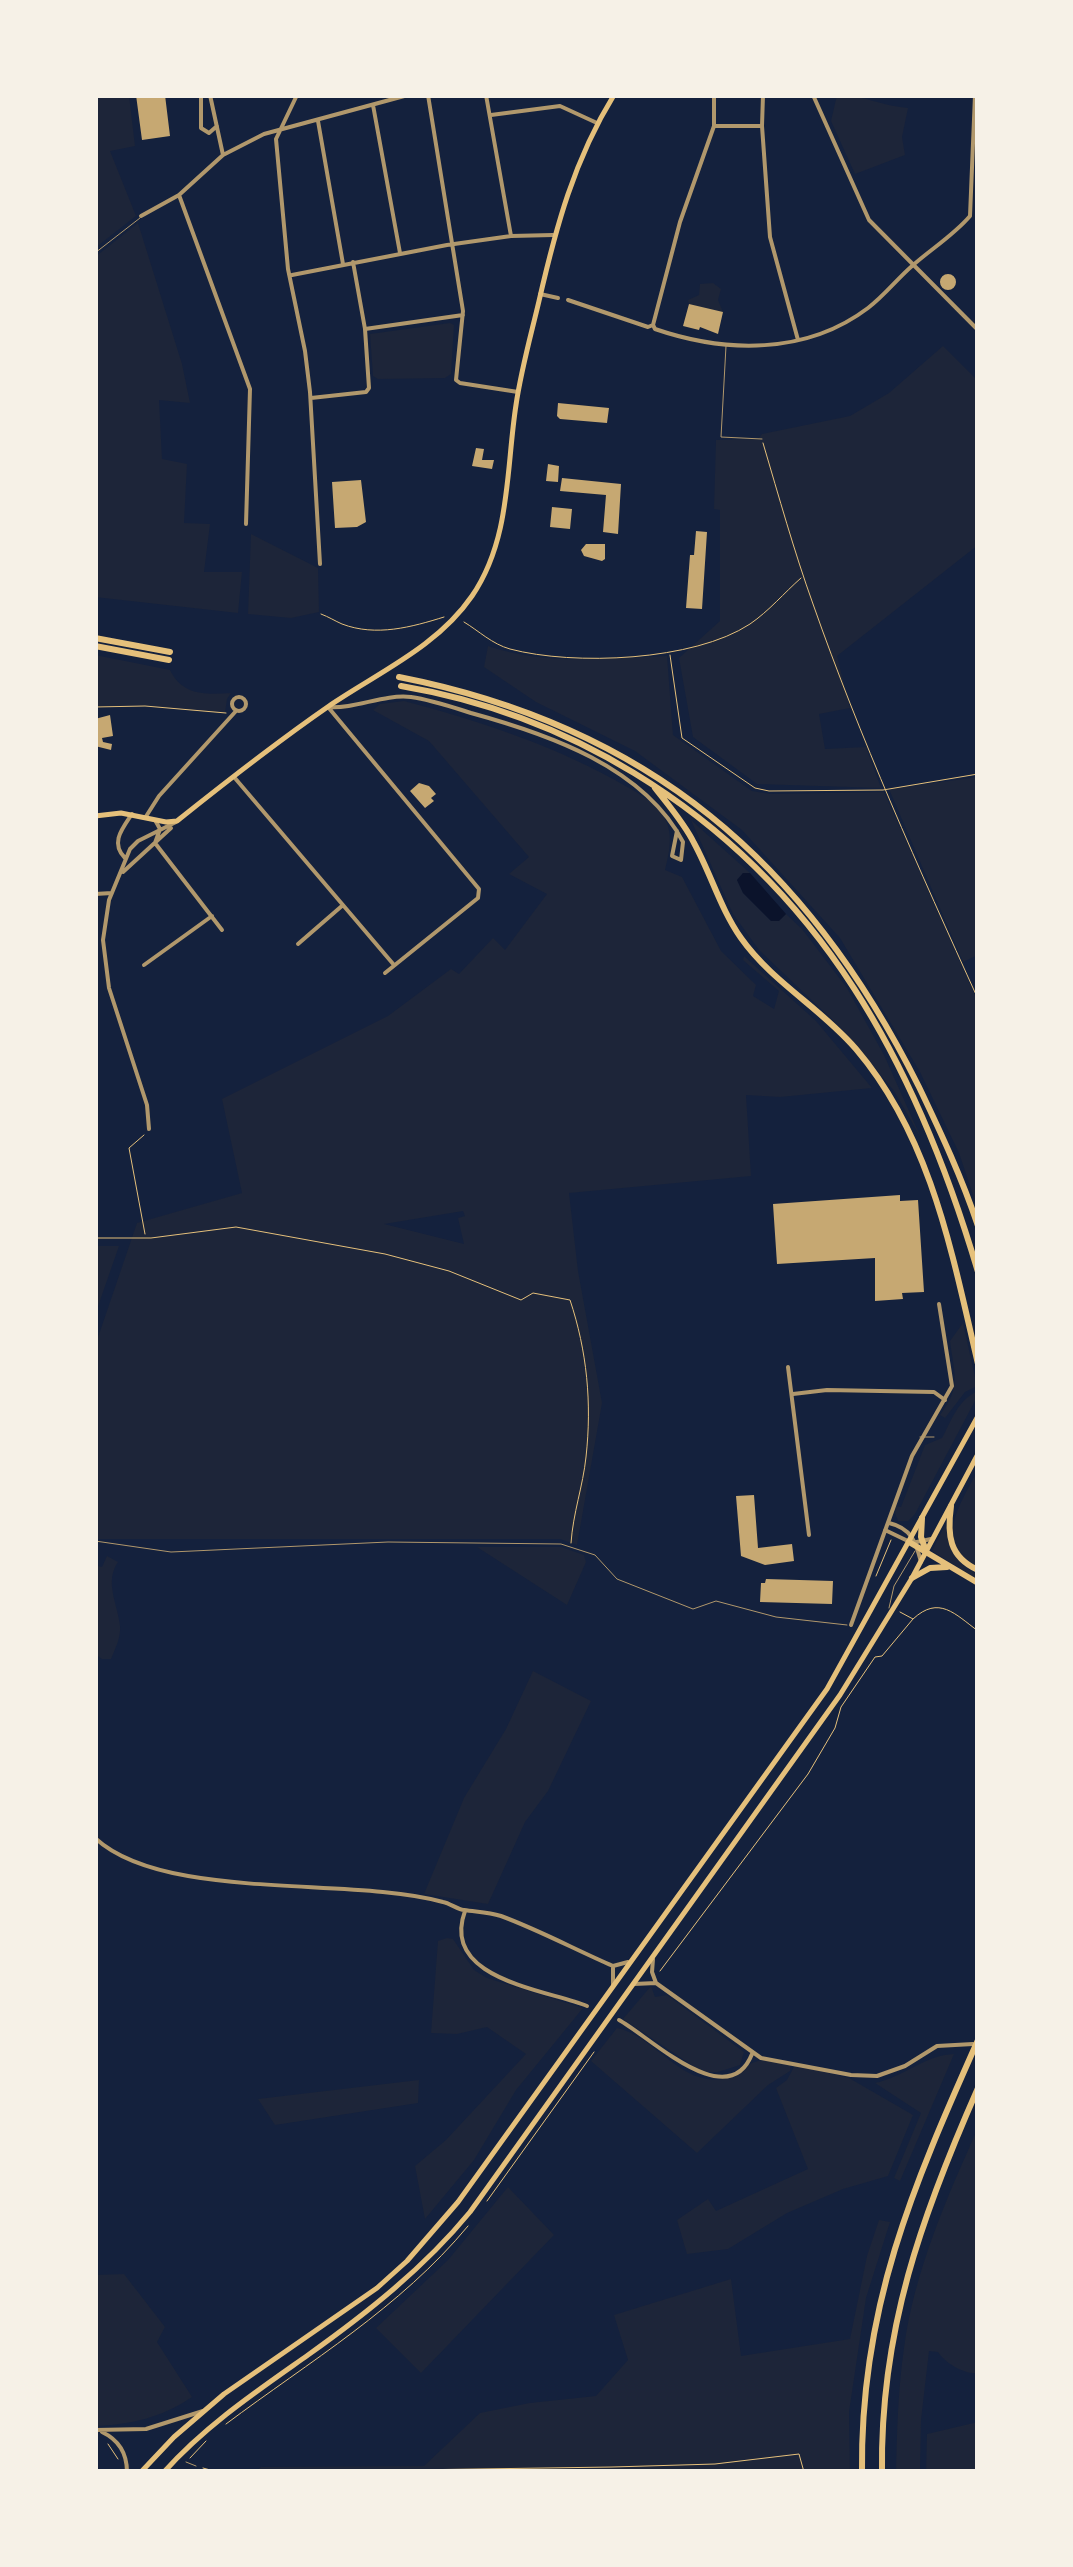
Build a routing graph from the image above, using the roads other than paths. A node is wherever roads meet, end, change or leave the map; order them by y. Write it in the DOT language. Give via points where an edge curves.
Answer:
graph roads {
  1 [pos="201,95"];
  2 [pos="210,95"];
  3 [pos="297,95"];
  4 [pos="408,95"];
  5 [pos="428,95"];
  6 [pos="486,95"];
  7 [pos="614,95"];
  8 [pos="714,95"];
  9 [pos="763,95"];
  10 [pos="813,95"];
  11 [pos="975,95"];
  12 [pos="374,105"];
  13 [pos="489,115"];
  14 [pos="318,121"];
  15 [pos="597,123"];
  16 [pos="218,124"];
  17 [pos="714,126"];
  18 [pos="762,126"];
  19 [pos="277,131"];
  20 [pos="223,156"];
  21 [pos="179,195"];
  22 [pos="142,216"];
  23 [pos="553,235"];
  24 [pos="511,236"];
  25 [pos="454,244"];
  26 [pos="400,252"];
  27 [pos="95,253"];
  28 [pos="354,262"];
  29 [pos="344,264"];
  30 [pos="912,266"];
  31 [pos="290,276"];
  32 [pos="540,294"];
  33 [pos="558,298"];
  34 [pos="568,300"];
  35 [pos="463,315"];
  36 [pos="652,325"];
  37 [pos="366,329"];
  38 [pos="978,330"];
  39 [pos="798,340"];
  40 [pos="726,346"];
  41 [pos="518,392"];
  42 [pos="311,398"];
  43 [pos="762,439"];
  44 [pos="246,524"];
  45 [pos="320,564"];
  46 [pos="95,638"];
  47 [pos="95,646"];
  48 [pos="328,707"];
  49 [pos="235,714"];
  50 [pos="234,777"];
  51 [pos="650,783"];
  52 [pos="132,814"];
  53 [pos="95,816"];
  54 [pos="145,818"];
  55 [pos="155,820"];
  56 [pos="178,821"];
  57 [pos="677,830"];
  58 [pos="158,832"];
  59 [pos="155,843"];
  60 [pos="129,860"];
  61 [pos="112,893"];
  62 [pos="95,894"];
  63 [pos="343,906"];
  64 [pos="212,916"];
  65 [pos="222,930"];
  66 [pos="298,944"];
  67 [pos="394,965"];
  68 [pos="144,966"];
  69 [pos="385,972"];
  70 [pos="149,1128"];
  71 [pos="978,1226"];
  72 [pos="978,1272"];
  73 [pos="938,1304"];
  74 [pos="978,1364"];
  75 [pos="788,1367"];
  76 [pos="792,1394"];
  77 [pos="945,1400"];
  78 [pos="978,1416"];
  79 [pos="920,1437"];
  80 [pos="934,1437"];
  81 [pos="978,1454"];
  82 [pos="951,1506"];
  83 [pos="922,1518"];
  84 [pos="887,1522"];
  85 [pos="901,1526"];
  86 [pos="885,1530"];
  87 [pos="936,1533"];
  88 [pos="809,1535"];
  89 [pos="95,1540"];
  90 [pos="915,1542"];
  91 [pos="926,1552"];
  92 [pos="921,1562"];
  93 [pos="953,1568"];
  94 [pos="978,1570"];
  95 [pos="912,1578"];
  96 [pos="978,1584"];
  97 [pos="890,1616"];
  98 [pos="850,1625"];
  99 [pos="95,1838"];
  100 [pos="465,1910"];
  101 [pos="654,1958"];
  102 [pos="633,1961"];
  103 [pos="613,1966"];
  104 [pos="655,1980"];
  105 [pos="634,1984"];
  106 [pos="612,1990"];
  107 [pos="587,2006"];
  108 [pos="619,2020"];
  109 [pos="978,2042"];
  110 [pos="752,2054"];
  111 [pos="978,2088"];
  112 [pos="203,2411"];
  113 [pos="96,2430"];
  114 [pos="186,2462"];
  115 [pos="196,2466"];
  116 [pos="127,2472"];
  117 [pos="141,2472"];
  118 [pos="164,2472"];
  119 [pos="862,2472"];
  120 [pos="882,2472"];
  1 -- 16 [label="street" via="201,128 209,133"];
  2 -- 16 [label="street"];
  3 -- 19 [label="street"];
  4 -- 12 [label="street"];
  5 -- 25 [label="street"];
  6 -- 13 [label="street"];
  7 -- 15 [label="main road"];
  8 -- 17 [label="street"];
  9 -- 18 [label="street"];
  10 -- 30 [label="street" via="869,220"];
  11 -- 30 [label="street" via="970,216"];
  12 -- 14 [label="street"];
  12 -- 26 [label="street"];
  13 -- 15 [label="street" via="560,106"];
  13 -- 24 [label="street"];
  14 -- 19 [label="street"];
  14 -- 29 [label="street"];
  15 -- 23 [label="main road"];
  16 -- 20 [label="street"];
  17 -- 18 [label="street"];
  17 -- 36 [label="street"];
  18 -- 39 [label="street" via="770,237"];
  19 -- 20 [label="street"];
  19 -- 31 [label="street"];
  20 -- 21 [label="street"];
  21 -- 22 [label="street"];
  21 -- 44 [label="street" via="250,388"];
  22 -- 27 [label="lane"];
  23 -- 24 [label="street"];
  23 -- 32 [label="main road"];
  24 -- 25 [label="street"];
  25 -- 26 [label="street"];
  25 -- 35 [label="street"];
  26 -- 28 [label="street"];
  28 -- 29 [label="street"];
  28 -- 37 [label="street"];
  29 -- 31 [label="street"];
  30 -- 38 [label="street"];
  30 -- 39 [label="street" via="865,310"];
  31 -- 42 [label="street"];
  32 -- 33 [label="street"];
  32 -- 41 [label="main road"];
  34 -- 36 [label="street"];
  35 -- 37 [label="street"];
  35 -- 41 [label="street" via="456,380"];
  36 -- 40 [label="street"];
  37 -- 42 [label="street" via="366,392"];
  39 -- 40 [label="street"];
  40 -- 43 [label="lane" via="722,437"];
  41 -- 48 [label="main road" via="507,493 482,581 436,636"];
  42 -- 45 [label="street"];
  46 -- 47 [label="highway" via="170,656"];
  48 -- 50 [label="main road"];
  48 -- 57 [label="street" via="410,697 523,729 620,775"];
  48 -- 67 [label="street" via="479,889 478,898"];
  49 -- 54 [label="street"];
  50 -- 56 [label="main road"];
  50 -- 63 [label="street"];
  51 -- 71 [label="highway" via="525,719 400,681 492,700 584,735 666,782 754,853 816,920 874,1002 945,1141"];
  51 -- 72 [label="highway" via="768,877 852,982 932,1134"];
  51 -- 74 [label="highway" via="686,827 742,939 850,1042 902,1116 934,1192"];
  52 -- 53 [label="main road"];
  52 -- 54 [label="main road"];
  52 -- 60 [label="street" via="117,840"];
  54 -- 55 [label="main road"];
  55 -- 56 [label="main road"];
  55 -- 58 [label="street"];
  56 -- 58 [label="street"];
  56 -- 59 [label="street"];
  57 -- 57 [label="street" via="684,847 681,860 672,856"];
  58 -- 59 [label="street"];
  58 -- 60 [label="street" via="134,844"];
  59 -- 60 [label="street"];
  59 -- 64 [label="street"];
  60 -- 61 [label="street"];
  61 -- 62 [label="street"];
  61 -- 70 [label="street" via="104,958"];
  63 -- 66 [label="street"];
  63 -- 67 [label="street"];
  64 -- 65 [label="street"];
  64 -- 68 [label="street"];
  67 -- 69 [label="street"];
  73 -- 77 [label="street" via="952,1374"];
  75 -- 76 [label="street"];
  76 -- 77 [label="street" via="934,1392"];
  76 -- 88 [label="street"];
  77 -- 79 [label="street"];
  78 -- 83 [label="main road"];
  79 -- 80 [label="lane"];
  79 -- 84 [label="street"];
  81 -- 82 [label="main road"];
  82 -- 87 [label="main road"];
  82 -- 94 [label="highway" via="952,1546"];
  83 -- 85 [label="street"];
  83 -- 90 [label="highway"];
  84 -- 85 [label="street"];
  84 -- 86 [label="street"];
  85 -- 90 [label="street"];
  86 -- 90 [label="street"];
  86 -- 98 [label="street"];
  87 -- 90 [label="street"];
  87 -- 91 [label="main road"];
  89 -- 98 [label="lane" via="172,1552 388,1542 571,1546 604,1561 618,1579 693,1609 716,1601 776,1617"];
  90 -- 91 [label="highway"];
  90 -- 92 [label="street"];
  90 -- 97 [label="lane" via="894,1586"];
  90 -- 102 [label="main road" via="827,1689"];
  91 -- 92 [label="main road"];
  91 -- 93 [label="highway"];
  92 -- 95 [label="main road"];
  93 -- 95 [label="highway" via="935,1566"];
  93 -- 96 [label="highway"];
  95 -- 97 [label="main road"];
  97 -- 101 [label="main road"];
  99 -- 100 [label="street" via="153,1870 386,1893"];
  100 -- 103 [label="street" via="504,1917"];
  100 -- 107 [label="street" via="465,1951 484,1971"];
  101 -- 104 [label="street"];
  101 -- 105 [label="main road"];
  102 -- 103 [label="street"];
  102 -- 106 [label="main road"];
  103 -- 106 [label="street"];
  104 -- 105 [label="street"];
  104 -- 110 [label="street"];
  105 -- 118 [label="main road" via="435,2251 376,2305 209,2427"];
  106 -- 112 [label="main road" via="458,2202 407,2261"];
  108 -- 110 [label="street" via="700,2074 736,2072"];
  109 -- 110 [label="street" via="932,2048 894,2071 868,2077"];
  109 -- 119 [label="highway" via="890,2258 866,2377"];
  111 -- 120 [label="highway" via="906,2277 884,2394"];
  112 -- 113 [label="street" via="146,2429"];
  112 -- 117 [label="main road"];
  113 -- 116 [label="street" via="124,2450"];
  114 -- 115 [label="lane"];
}
